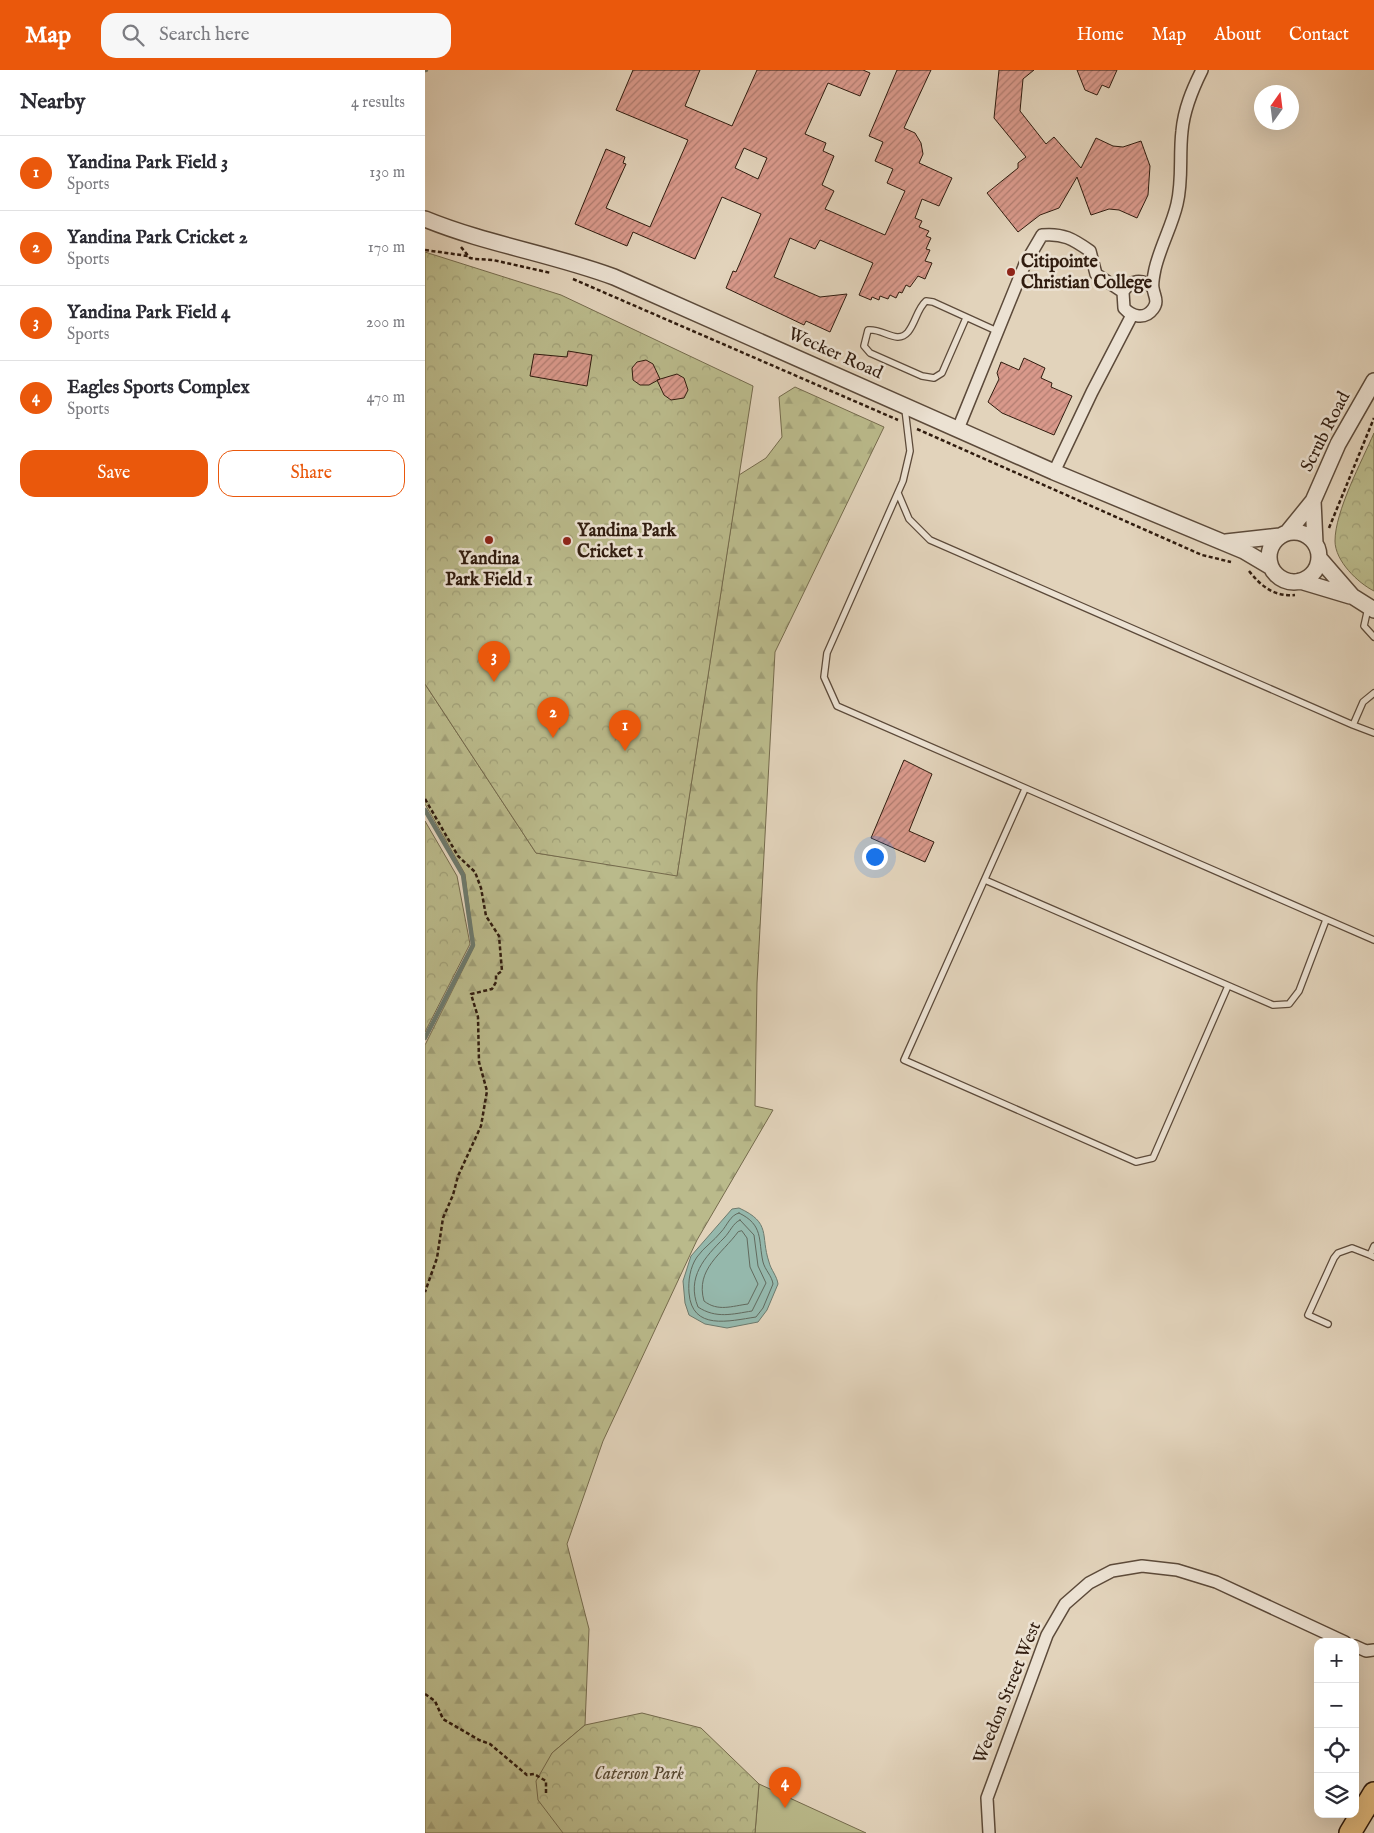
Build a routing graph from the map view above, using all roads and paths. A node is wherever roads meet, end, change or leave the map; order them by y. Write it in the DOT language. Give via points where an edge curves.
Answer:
graph roads {
  1 [pos="1202,70"];
  2 [pos="425,219"];
  3 [pos="425,250"];
  4 [pos="469,256"];
  5 [pos="1153,288"];
  6 [pos="1123,292"];
  7 [pos="1132,315"];
  8 [pos="966,318"];
  9 [pos="999,332"];
  10 [pos="1374,381"];
  11 [pos="904,406"];
  12 [pos="1374,418"];
  13 [pos="958,429"];
  14 [pos="1054,472"];
  15 [pos="898,493"];
  16 [pos="1313,501"];
  17 [pos="1334,516"];
  18 [pos="1283,534"];
  19 [pos="1224,542"];
  20 [pos="1317,550"];
  21 [pos="1271,566"];
  22 [pos="1300,581"];
  23 [pos="1352,596"];
  24 [pos="1371,609"];
  25 [pos="1374,636"];
  26 [pos="1374,694"];
  27 [pos="1353,725"];
  28 [pos="1374,733"];
  29 [pos="1025,789"];
  30 [pos="425,800"];
  31 [pos="985,880"];
  32 [pos="1326,920"];
  33 [pos="1374,940"];
  34 [pos="1228,986"];
  35 [pos="1374,1246"];
  36 [pos="1372,1256"];
  37 [pos="425,1292"];
  38 [pos="1328,1324"];
  39 [pos="1336,1638"];
  40 [pos="1359,1648"];
  41 [pos="1374,1650"];
  42 [pos="425,1694"];
  43 [pos="546,1793"];
  44 [pos="1374,1793"];
  45 [pos="989,1833"];
  46 [pos="1350,1833"];
  1 -- 5 [label="street" via="1188,101 1181,132 1182,173 1178,203 1155,267"];
  2 -- 11 [label="street, Wecker Road" via="614,277"];
  3 -- 4 [label="path"];
  5 -- 6 [label="street" via="1137,281"];
  5 -- 7 [label="street" via="1157,298 1153,309 1144,316"];
  6 -- 7 [label="street" via="1124,308"];
  6 -- 9 [label="street" via="1096,274 1090,251 1076,241 1057,234 1041,235 1025,264"];
  7 -- 14 [label="street"];
  8 -- 8 [label="lane" via="942,372 934,378 870,353 864,346 868,330 875,329 894,338 902,337 909,331 921,305 927,301"];
  8 -- 9 [label="lane"];
  9 -- 13 [label="street"];
  10 -- 16 [label="street, Scrub Road" via="1338,444"];
  11 -- 13 [label="street, Wecker Road"];
  11 -- 15 [label="lane" via="910,451"];
  12 -- 17 [label="path"];
  13 -- 14 [label="street, Wecker Road"];
  14 -- 19 [label="street, Wecker Road"];
  15 -- 27 [label="lane" via="909,519 930,540"];
  15 -- 29 [label="lane" via="827,653 825,677 837,706"];
  16 -- 18 [label="street, Scrub Road"];
  16 -- 20 [label="street, Scrub Road"];
  18 -- 19 [label="street, Wecker Road"];
  18 -- 20 [label="street, Wecker Road" via="1303,533"];
  18 -- 21 [label="street" via="1270,550"];
  19 -- 21 [label="street, Wecker Road"];
  20 -- 22 [label="street" via="1313,572"];
  20 -- 23 [label="street, Wecker Road"];
  21 -- 22 [label="street, Wecker Road" via="1283,579"];
  22 -- 23 [label="street, Wecker Road"];
  23 -- 24 [label="street, Wecker Road"];
  24 -- 25 [label="lane" via="1364,626"];
  26 -- 27 [label="lane" via="1363,702"];
  27 -- 28 [label="lane"];
  29 -- 31 [label="lane"];
  29 -- 32 [label="lane"];
  30 -- 37 [label="path" via="458,856 475,872 486,916 499,936 502,971 492,989 471,994 478,1017 479,1062 487,1091 481,1126 443,1218 437,1258"];
  31 -- 34 [label="lane"];
  31 -- 34 [label="lane" via="903,1060 1136,1162 1153,1158"];
  32 -- 33 [label="lane"];
  32 -- 34 [label="lane" via="1299,991 1289,1004 1273,1005"];
  35 -- 36 [label="lane"];
  36 -- 38 [label="lane" via="1352,1248 1334,1258 1308,1314"];
  39 -- 45 [label="street, Weedon Street West" via="1216,1582 1177,1570 1142,1566 1112,1571 1089,1583 1065,1604 1047,1635 987,1798"];
  40 -- 41 [label="street"];
  42 -- 43 [label="path" via="435,1702 443,1718 490,1744 527,1775 534,1774 546,1781"];
  44 -- 46 [label="highway"];
}
